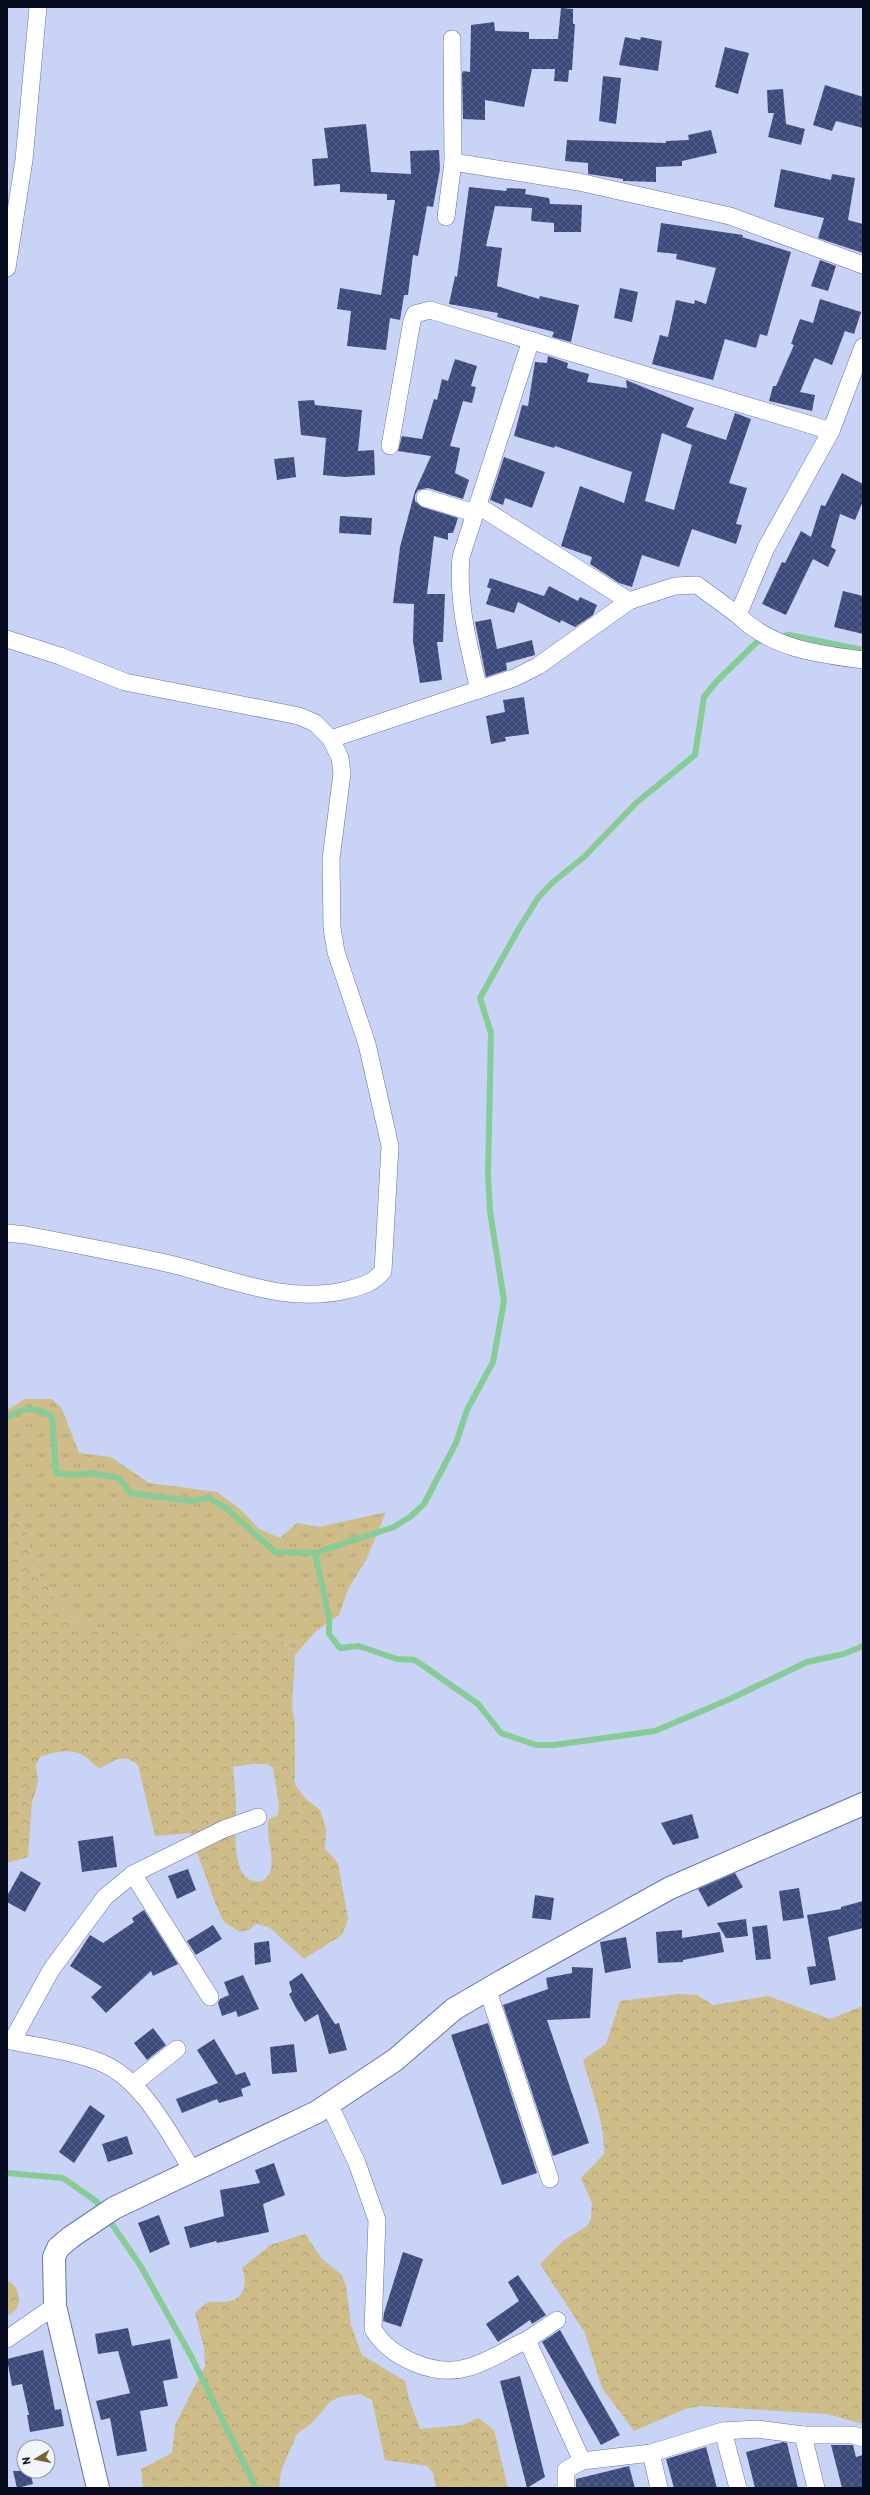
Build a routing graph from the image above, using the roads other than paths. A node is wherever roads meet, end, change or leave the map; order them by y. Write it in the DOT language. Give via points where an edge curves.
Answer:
graph roads {
  1 [pos="38,7"];
  2 [pos="452,38"];
  3 [pos="453,162"];
  4 [pos="446,217"];
  5 [pos="863,265"];
  6 [pos="7,268"];
  7 [pos="531,340"];
  8 [pos="863,347"];
  9 [pos="831,431"];
  10 [pos="390,446"];
  11 [pos="425,498"];
  12 [pos="476,509"];
  13 [pos="629,601"];
  14 [pos="738,614"];
  15 [pos="7,640"];
  16 [pos="863,660"];
  17 [pos="479,690"];
  18 [pos="331,739"];
  19 [pos="7,1233"];
  20 [pos="863,1804"];
  21 [pos="258,1817"];
  22 [pos="133,1874"];
  23 [pos="488,1991"];
  24 [pos="210,1997"];
  25 [pos="9,2040"];
  26 [pos="177,2050"];
  27 [pos="133,2084"];
  28 [pos="329,2104"];
  29 [pos="193,2171"];
  30 [pos="550,2179"];
  31 [pos="55,2306"];
  32 [pos="557,2320"];
  33 [pos="7,2339"];
  34 [pos="527,2340"];
  35 [pos="723,2431"];
  36 [pos="803,2435"];
  37 [pos="863,2438"];
  38 [pos="651,2453"];
  39 [pos="582,2461"];
  40 [pos="98,2488"];
  41 [pos="566,2488"];
  42 [pos="659,2488"];
  43 [pos="738,2488"];
  44 [pos="816,2488"];
  1 -- 6 [label="street" via="24,160"];
  2 -- 3 [label="street"];
  3 -- 4 [label="street"];
  3 -- 5 [label="street" via="579,182 730,216"];
  7 -- 9 [label="street"];
  7 -- 10 [label="street" via="447,313 430,310 415,314 409,332"];
  7 -- 12 [label="street"];
  8 -- 9 [label="street"];
  9 -- 14 [label="street" via="766,548"];
  11 -- 12 [label="street"];
  12 -- 13 [label="street"];
  12 -- 17 [label="street" via="461,557 459,580 462,611"];
  13 -- 14 [label="street" via="675,586 697,585"];
  13 -- 17 [label="street" via="538,666 514,678"];
  14 -- 16 [label="street" via="771,638 802,650"];
  15 -- 18 [label="street" via="60,656 125,682 299,716 315,723"];
  17 -- 18 [label="street"];
  18 -- 19 [label="street" via="340,758 342,773 331,859 332,928 336,952 367,1044 390,1146 383,1270 375,1281 342,1291 321,1295 276,1293 168,1264"];
  20 -- 23 [label="street" via="670,1888"];
  21 -- 22 [label="street" via="224,1829"];
  22 -- 24 [label="street"];
  22 -- 25 [label="street" via="105,1897 85,1923 51,1970"];
  23 -- 28 [label="street" via="478,1994 454,2009 395,2060"];
  23 -- 30 [label="street"];
  25 -- 27 [label="street" via="102,2063 125,2076"];
  26 -- 27 [label="street"];
  27 -- 29 [label="street"];
  28 -- 29 [label="street"];
  28 -- 34 [label="street" via="357,2163 376,2220 374,2329 379,2339 404,2358 423,2366 448,2370 473,2366"];
  29 -- 31 [label="street" via="105,2213 58,2248 54,2257"];
  31 -- 33 [label="street"];
  31 -- 40 [label="street"];
  32 -- 34 [label="street"];
  34 -- 39 [label="street"];
  35 -- 36 [label="street" via="757,2429"];
  35 -- 38 [label="street"];
  35 -- 43 [label="street"];
  36 -- 37 [label="street" via="853,2435"];
  36 -- 44 [label="street"];
  38 -- 39 [label="street"];
  38 -- 42 [label="street"];
  39 -- 41 [label="street" via="566,2470"];
}
